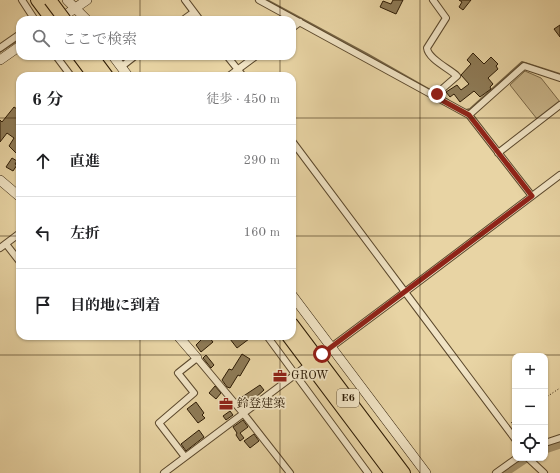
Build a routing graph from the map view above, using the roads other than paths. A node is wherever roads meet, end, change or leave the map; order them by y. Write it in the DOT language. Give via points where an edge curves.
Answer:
graph roads {
  1 [pos="22,0"];
  2 [pos="37,0"];
  3 [pos="50,0"];
  4 [pos="67,0"];
  5 [pos="88,0"];
  6 [pos="185,0"];
  7 [pos="259,0"];
  8 [pos="433,0"];
  9 [pos="76,8"];
  10 [pos="194,12"];
  11 [pos="32,16"];
  12 [pos="49,16"];
  13 [pos="62,16"];
  14 [pos="64,16"];
  15 [pos="83,16"];
  16 [pos="188,16"];
  17 [pos="197,16"];
  18 [pos="289,16"];
  19 [pos="296,20"];
  20 [pos="300,22"];
  21 [pos="296,25"];
  22 [pos="16,37"];
  23 [pos="0,48"];
  24 [pos="16,49"];
  25 [pos="0,60"];
  26 [pos="59,60"];
  27 [pos="82,60"];
  28 [pos="95,60"];
  29 [pos="116,60"];
  30 [pos="130,60"];
  31 [pos="230,60"];
  32 [pos="251,60"];
  33 [pos="121,67"];
  34 [pos="238,70"];
  35 [pos="68,72"];
  36 [pos="91,72"];
  37 [pos="104,72"];
  38 [pos="125,72"];
  39 [pos="235,72"];
  40 [pos="560,78"];
  41 [pos="434,96"];
  42 [pos="560,105"];
  43 [pos="469,115"];
  44 [pos="296,146"];
  45 [pos="498,153"];
  46 [pos="560,175"];
  47 [pos="0,180"];
  48 [pos="16,194"];
  49 [pos="532,196"];
  50 [pos="16,236"];
  51 [pos="6,244"];
  52 [pos="0,248"];
  53 [pos="16,257"];
  54 [pos="405,292"];
  55 [pos="296,300"];
  56 [pos="296,329"];
  57 [pos="181,340"];
  58 [pos="270,340"];
  59 [pos="291,340"];
  60 [pos="331,347"];
  61 [pos="322,354"];
  62 [pos="197,358"];
  63 [pos="304,368"];
  64 [pos="295,374"];
  65 [pos="244,414"];
  66 [pos="512,435"];
  67 [pos="560,438"];
  68 [pos="548,442"];
  69 [pos="185,457"];
  70 [pos="513,461"];
  71 [pos="531,461"];
  72 [pos="164,473"];
  73 [pos="290,473"];
  74 [pos="368,473"];
  75 [pos="391,473"];
  76 [pos="404,473"];
  77 [pos="426,473"];
  78 [pos="496,473"];
  79 [pos="544,473"];
  1 -- 11 [label="street"];
  2 -- 12 [label="highway"];
  3 -- 13 [label="highway, bridge"];
  4 -- 9 [label="street"];
  5 -- 9 [label="street"];
  6 -- 10 [label="street"];
  7 -- 18 [label="street"];
  8 -- 41 [label="street" via="446,18 427,51 457,76"];
  9 -- 14 [label="street"];
  9 -- 15 [label="street"];
  10 -- 16 [label="street"];
  10 -- 17 [label="street"];
  19 -- 20 [label="street"];
  20 -- 21 [label="street"];
  20 -- 41 [label="street"];
  22 -- 23 [label="street"];
  24 -- 25 [label="street"];
  26 -- 35 [label="street"];
  27 -- 36 [label="highway"];
  28 -- 37 [label="highway"];
  29 -- 33 [label="street"];
  30 -- 33 [label="street"];
  31 -- 34 [label="street"];
  32 -- 34 [label="street"];
  33 -- 38 [label="street"];
  34 -- 39 [label="street"];
  40 -- 43 [label="street" via="524,66"];
  41 -- 43 [label="street"];
  42 -- 45 [label="street"];
  43 -- 45 [label="street"];
  44 -- 54 [label="street"];
  45 -- 49 [label="street"];
  46 -- 49 [label="street"];
  47 -- 48 [label="street"];
  49 -- 54 [label="street"];
  50 -- 51 [label="street"];
  51 -- 52 [label="street"];
  51 -- 53 [label="street"];
  54 -- 60 [label="street"];
  54 -- 66 [label="street"];
  55 -- 60 [label="street"];
  56 -- 76 [label="highway, E6"];
  57 -- 62 [label="street"];
  58 -- 64 [label="street"];
  59 -- 75 [label="highway, E6"];
  60 -- 61 [label="street"];
  60 -- 77 [label="street"];
  62 -- 65 [label="street"];
  62 -- 69 [label="street" via="178,373 194,393 159,423"];
  63 -- 64 [label="street"];
  64 -- 65 [label="street"];
  64 -- 74 [label="street"];
  65 -- 69 [label="street"];
  65 -- 73 [label="street"];
  67 -- 68 [label="street"];
  69 -- 72 [label="street"];
  70 -- 78 [label="street"];
  71 -- 79 [label="street"];
}
